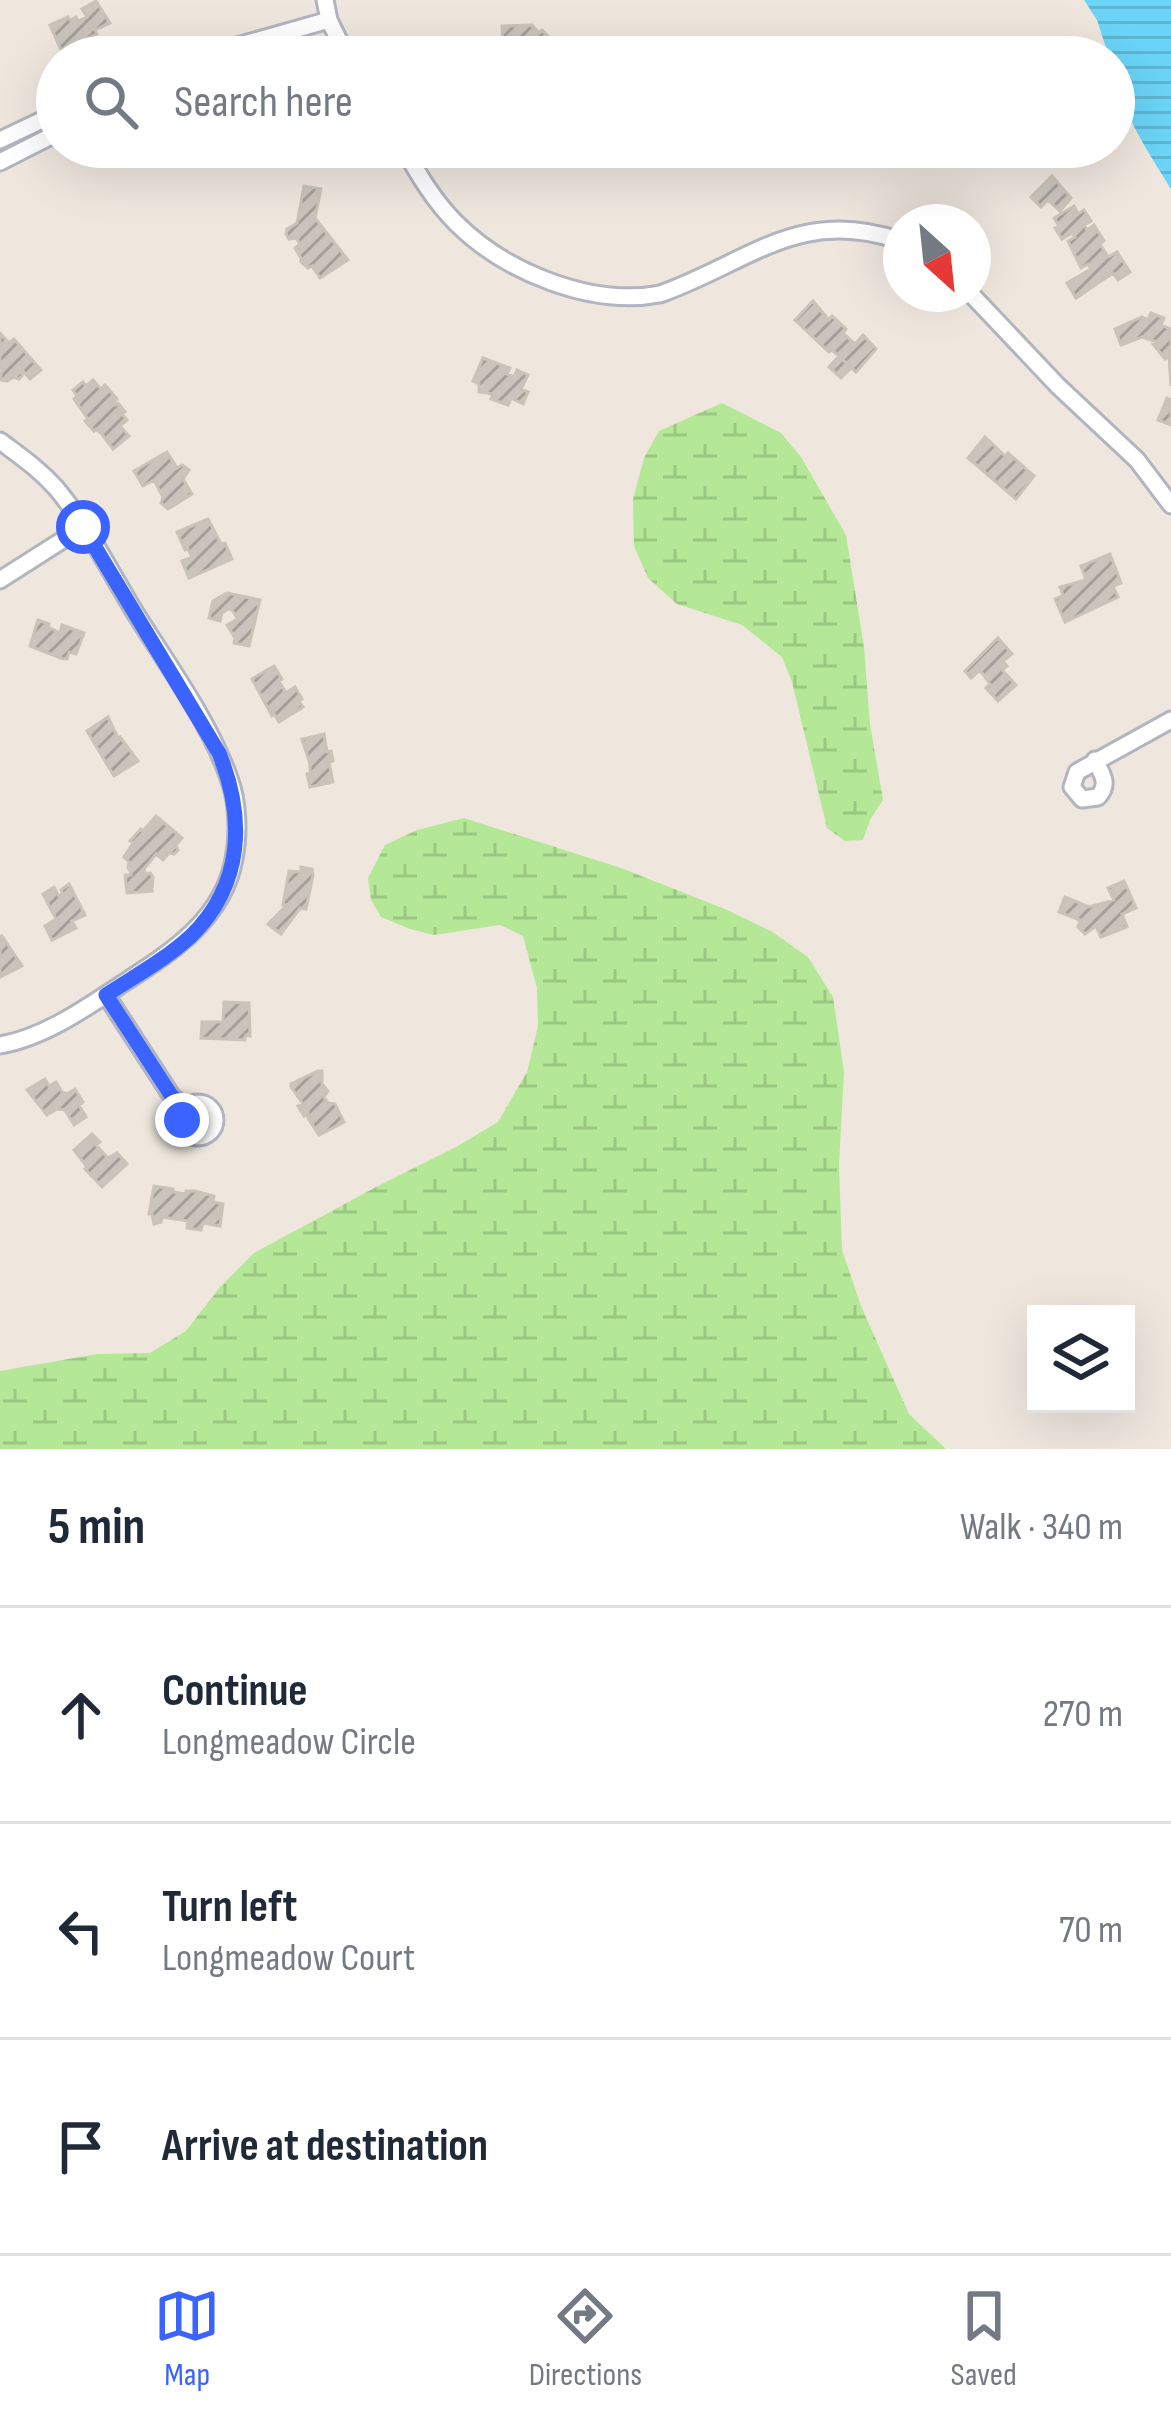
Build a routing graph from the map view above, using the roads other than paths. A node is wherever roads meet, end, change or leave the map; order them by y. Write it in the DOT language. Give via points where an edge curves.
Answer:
graph roads {
  1 [pos="325,0"];
  2 [pos="328,20"];
  3 [pos="272,36"];
  4 [pos="336,36"];
  5 [pos="36,123"];
  6 [pos="0,140"];
  7 [pos="36,144"];
  8 [pos="0,162"];
  9 [pos="416,168"];
  10 [pos="883,236"];
  11 [pos="987,312"];
  12 [pos="0,441"];
  13 [pos="1171,505"];
  14 [pos="83,527"];
  15 [pos="0,580"];
  16 [pos="1171,720"];
  17 [pos="1095,760"];
  18 [pos="106,995"];
  19 [pos="0,1045"];
  20 [pos="185,1110"];
  1 -- 2 [label="street"];
  2 -- 3 [label="street"];
  2 -- 4 [label="street"];
  5 -- 6 [label="street"];
  7 -- 8 [label="street"];
  9 -- 10 [label="street" via="440,205 490,250 592,295 660,294 822,229"];
  11 -- 13 [label="street" via="1137,460"];
  12 -- 14 [label="street" via="36,467"];
  14 -- 15 [label="street"];
  14 -- 18 [label="street" via="219,753 236,806 231,872 205,920"];
  16 -- 17 [label="street"];
  18 -- 19 [label="street"];
  18 -- 20 [label="street"];
}
